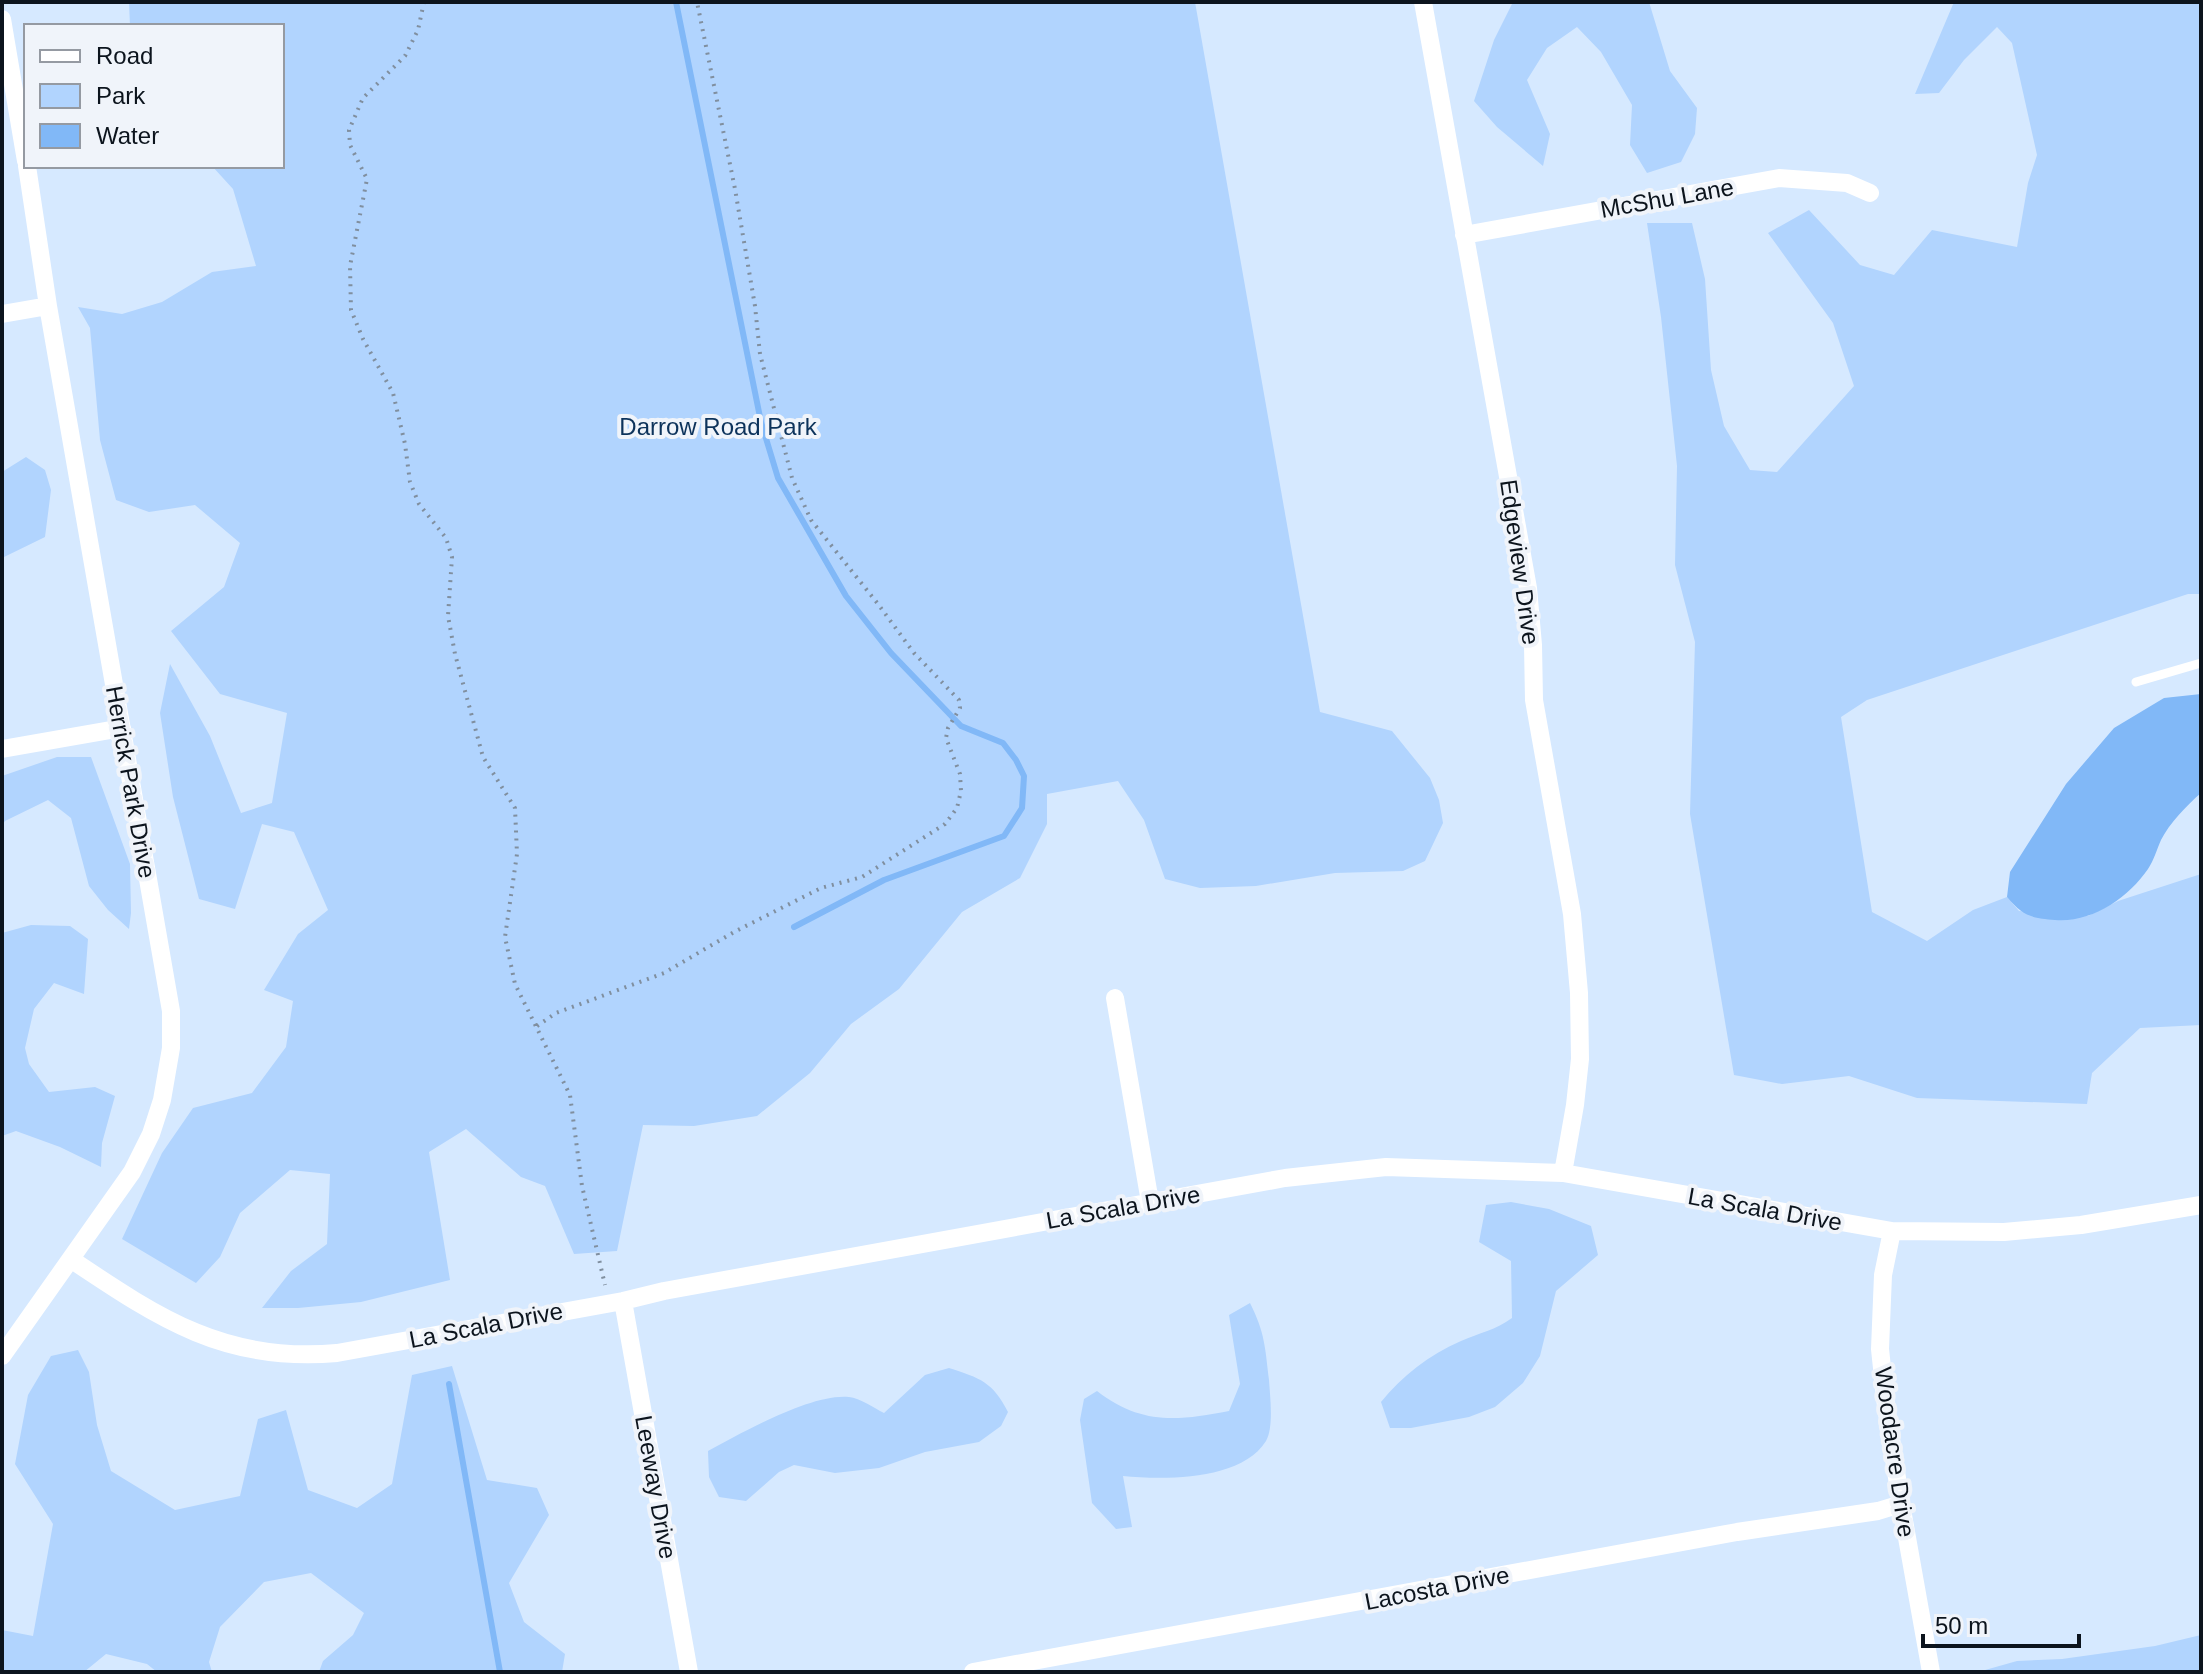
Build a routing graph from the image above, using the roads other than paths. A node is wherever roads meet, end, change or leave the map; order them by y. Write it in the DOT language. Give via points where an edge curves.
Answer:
graph roads {
  1 [pos="1423,2"];
  2 [pos="2,19"];
  3 [pos="24,152"];
  4 [pos="27,168"];
  5 [pos="1870,193"];
  6 [pos="1464,235"];
  7 [pos="48,306"];
  8 [pos="2,314"];
  9 [pos="2201,663"];
  10 [pos="2136,682"];
  11 [pos="122,728"];
  12 [pos="2,749"];
  13 [pos="1115,998"];
  14 [pos="1563,1173"];
  15 [pos="1150,1202"];
  16 [pos="2201,1205"];
  17 [pos="1892,1231"];
  18 [pos="72,1260"];
  19 [pos="616,1302"];
  20 [pos="2,1356"];
  21 [pos="1901,1504"];
  22 [pos="689,1672"];
  23 [pos="973,1672"];
  24 [pos="1931,1672"];
  1 -- 6 [label="street, Edgeview Drive"];
  2 -- 3 [label="street, Herrick Park Drive"];
  4 -- 7 [label="street, Herrick Park Drive"];
  5 -- 6 [label="street, McShu Lane" via="1847,183 1779,178"];
  6 -- 14 [label="street, Edgeview Drive" via="1528,588 1534,700 1577,954 1580,1059"];
  7 -- 8 [label="street"];
  7 -- 11 [label="street, Herrick Park Drive"];
  9 -- 10 [label="lane"];
  11 -- 12 [label="street"];
  11 -- 18 [label="street, Herrick Park Drive" via="171,1011 171,1048 151,1134 132,1172"];
  13 -- 15 [label="street"];
  14 -- 15 [label="street, La Scala Drive" via="1386,1167"];
  14 -- 17 [label="street, La Scala Drive"];
  15 -- 19 [label="street, La Scala Drive"];
  16 -- 17 [label="street, La Scala Drive" via="2004,1232"];
  17 -- 21 [label="street, Woodacre Drive" via="1883,1275 1880,1349"];
  18 -- 19 [label="street, La Scala Drive" via="176,1325 232,1347 269,1354 337,1353"];
  18 -- 20 [label="street, Herrick Park Drive"];
  19 -- 22 [label="street, Leeway Drive"];
  21 -- 23 [label="street, Lacosta Drive"];
  21 -- 24 [label="street, Woodacre Drive"];
}
